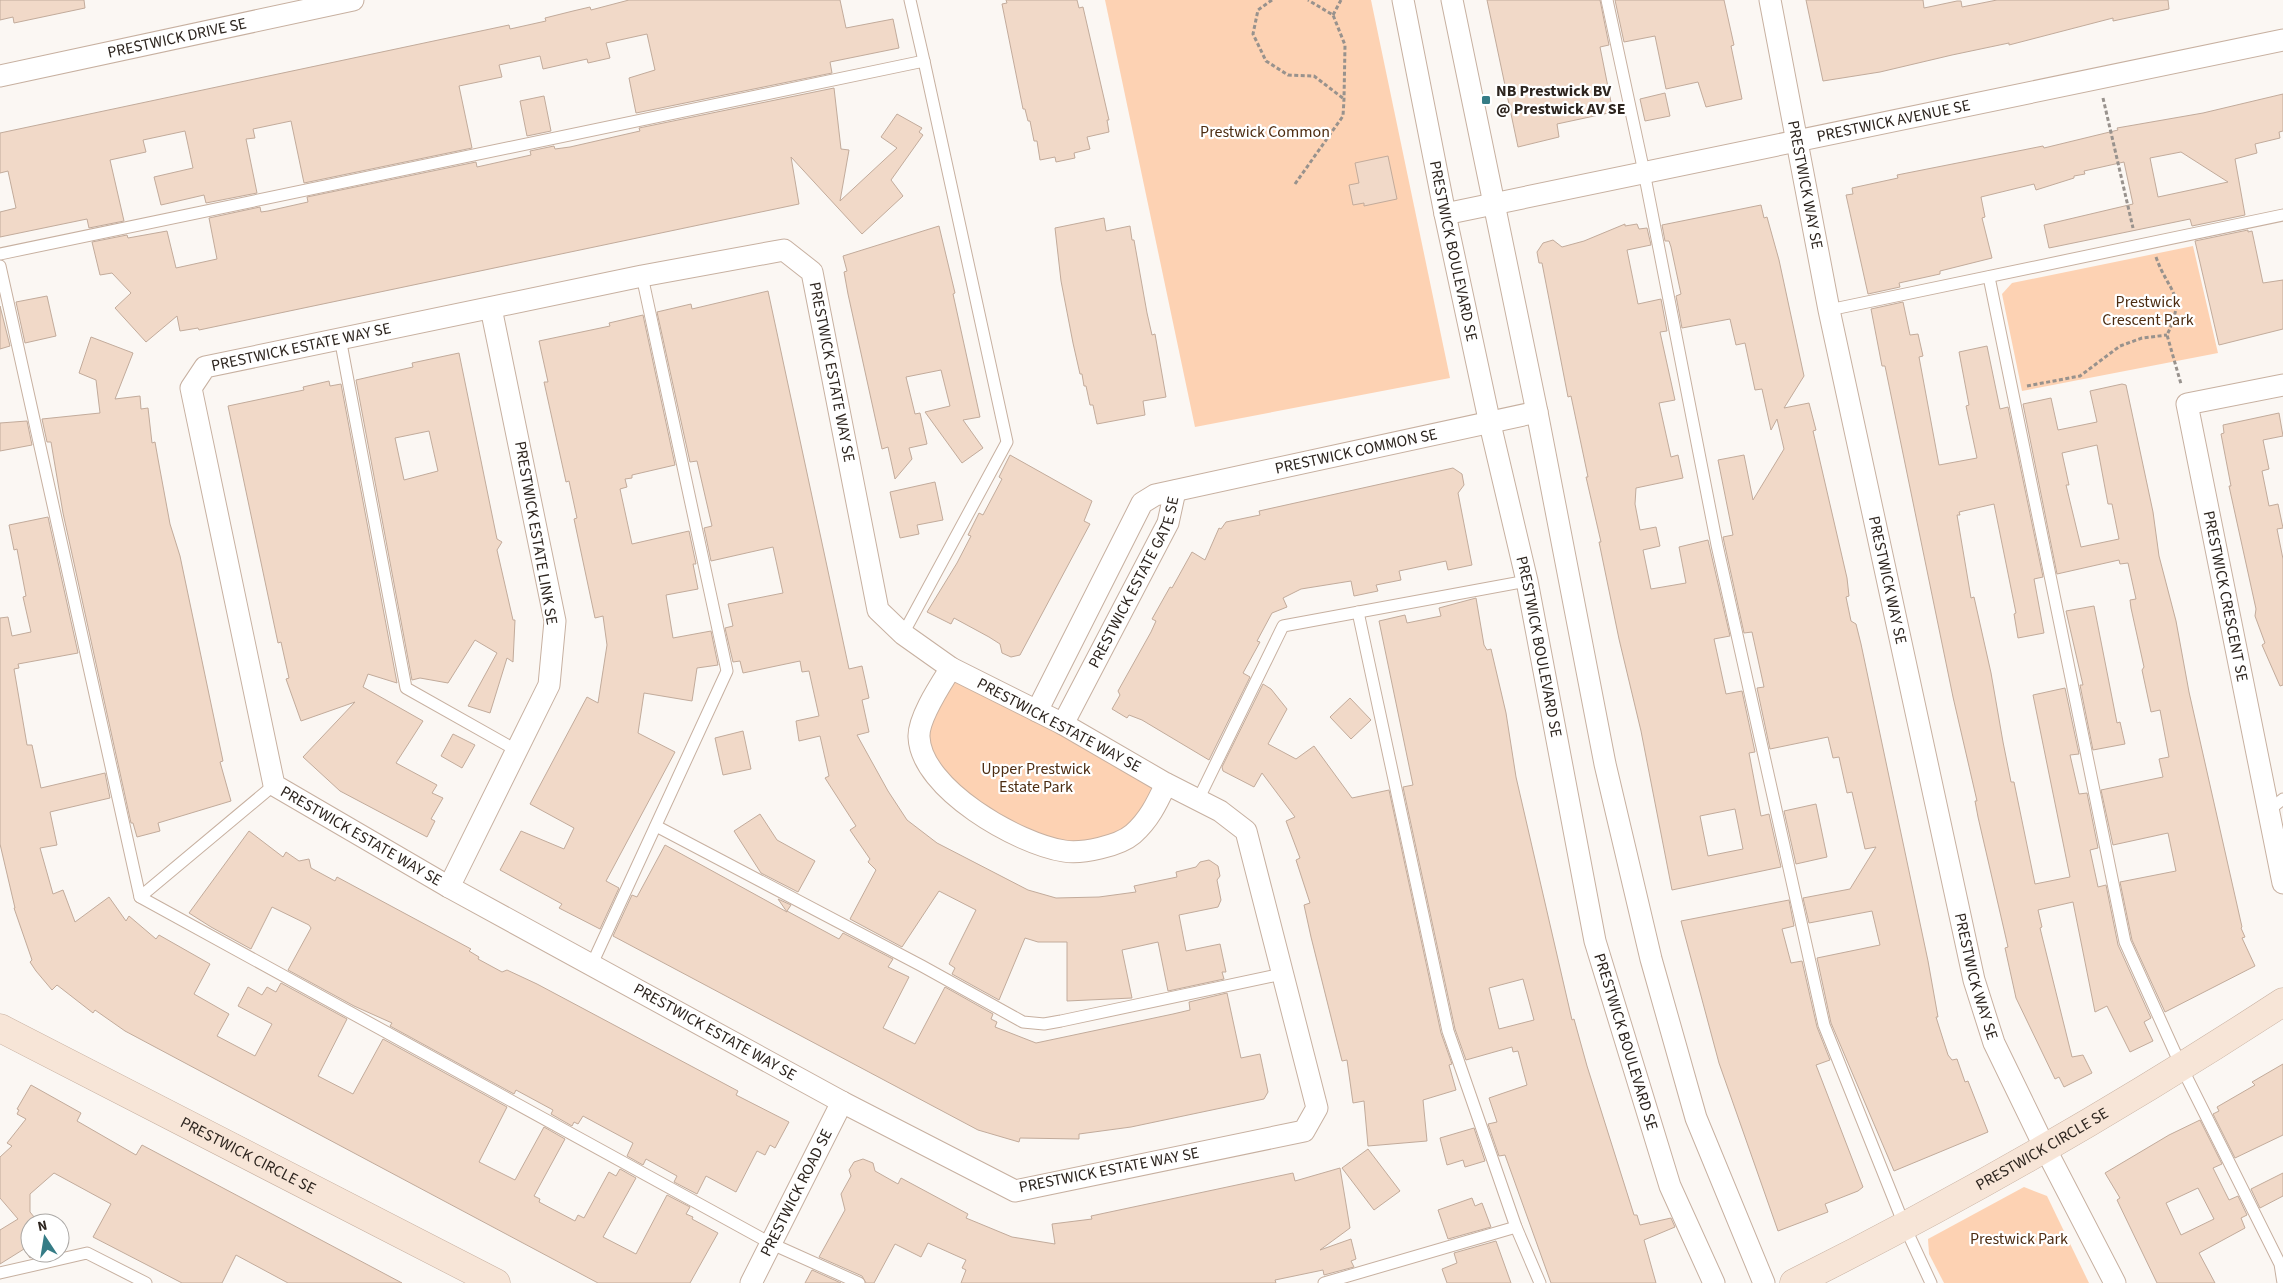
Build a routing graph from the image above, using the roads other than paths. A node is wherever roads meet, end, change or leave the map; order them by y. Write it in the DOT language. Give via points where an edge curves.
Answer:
graph roads {
  1 [pos="353,0"];
  2 [pos="910,0"];
  3 [pos="1403,0"];
  4 [pos="1452,0"];
  5 [pos="1607,0"];
  6 [pos="1770,0"];
  7 [pos="2283,40"];
  8 [pos="924,61"];
  9 [pos="0,76"];
  10 [pos="1799,141"];
  11 [pos="1644,172"];
  12 [pos="1494,204"];
  13 [pos="1445,214"];
  14 [pos="2283,215"];
  15 [pos="0,254"];
  16 [pos="0,266"];
  17 [pos="642,276"];
  18 [pos="1989,277"];
  19 [pos="491,308"];
  20 [pos="1829,310"];
  21 [pos="340,338"];
  22 [pos="2283,385"];
  23 [pos="1536,412"];
  24 [pos="1490,424"];
  25 [pos="1175,491"];
  26 [pos="1528,581"];
  27 [pos="1358,612"];
  28 [pos="903,634"];
  29 [pos="950,668"];
  30 [pos="1037,711"];
  31 [pos="1063,724"];
  32 [pos="516,750"];
  33 [pos="1166,784"];
  34 [pos="274,785"];
  35 [pos="1198,800"];
  36 [pos="2275,805"];
  37 [pos="656,826"];
  38 [pos="2283,883"];
  39 [pos="448,887"];
  40 [pos="140,897"];
  41 [pos="592,964"];
  42 [pos="1282,974"];
  43 [pos="2283,1002"];
  44 [pos="0,1030"];
  45 [pos="2182,1068"];
  46 [pos="842,1102"];
  47 [pos="2045,1148"];
  48 [pos="1516,1227"];
  49 [pos="1905,1227"];
  50 [pos="772,1244"];
  51 [pos="0,1272"];
  52 [pos="146,1283"];
  53 [pos="496,1283"];
  54 [pos="751,1283"];
  55 [pos="858,1283"];
  56 [pos="1324,1283"];
  57 [pos="1540,1283"];
  58 [pos="1714,1283"];
  59 [pos="1764,1283"];
  60 [pos="1794,1283"];
  61 [pos="1931,1283"];
  62 [pos="2115,1283"];
  63 [pos="2283,1283"];
  1 -- 9 [label="street, PRESTWICK DRIVE SE"];
  2 -- 8 [label="lane"];
  3 -- 13 [label="street, PRESTWICK BOULEVARD SE"];
  4 -- 12 [label="street"];
  5 -- 11 [label="lane"];
  6 -- 10 [label="street, PRESTWICK WAY SE"];
  7 -- 10 [label="street, PRESTWICK AVENUE SE"];
  8 -- 15 [label="lane"];
  8 -- 28 [label="lane" via="1007,442"];
  10 -- 11 [label="street, PRESTWICK AVENUE SE"];
  10 -- 20 [label="street, PRESTWICK WAY SE"];
  11 -- 12 [label="street, PRESTWICK AVENUE SE"];
  11 -- 49 [label="lane" via="1718,545 1824,1026"];
  12 -- 13 [label="street, PRESTWICK AVENUE SE"];
  12 -- 23 [label="street"];
  13 -- 24 [label="street, PRESTWICK BOULEVARD SE"];
  14 -- 18 [label="lane"];
  16 -- 40 [label="lane"];
  17 -- 19 [label="street, PRESTWICK ESTATE WAY SE"];
  17 -- 28 [label="street, PRESTWICK ESTATE WAY SE" via="784,250 812,272 878,610"];
  17 -- 37 [label="lane" via="727,670"];
  18 -- 20 [label="lane"];
  18 -- 45 [label="lane" via="2125,942"];
  19 -- 21 [label="street, PRESTWICK ESTATE WAY SE"];
  19 -- 32 [label="street, PRESTWICK ESTATE LINK SE" via="555,622 548,685"];
  20 -- 47 [label="street, PRESTWICK WAY SE" via="1974,980 1994,1043"];
  21 -- 32 [label="lane" via="406,688"];
  21 -- 34 [label="street, PRESTWICK ESTATE WAY SE" via="204,367 191,388"];
  22 -- 36 [label="street, PRESTWICK CRESCENT SE" via="2187,404"];
  23 -- 24 [label="street, PRESTWICK COMMON SE"];
  23 -- 59 [label="street" via="1605,764 1651,959 1696,1118"];
  24 -- 25 [label="street, PRESTWICK COMMON SE"];
  24 -- 26 [label="street, PRESTWICK BOULEVARD SE"];
  25 -- 30 [label="street, PRESTWICK ESTATE GATE SE" via="1155,495 1142,503"];
  25 -- 31 [label="street, PRESTWICK ESTATE GATE SE" via="1168,522"];
  26 -- 27 [label="lane"];
  26 -- 58 [label="street, PRESTWICK BOULEVARD SE" via="1595,941 1670,1186"];
  27 -- 35 [label="lane" via="1283,626"];
  27 -- 48 [label="lane" via="1448,1031"];
  28 -- 29 [label="street, PRESTWICK ESTATE WAY SE"];
  29 -- 30 [label="street, PRESTWICK ESTATE WAY SE"];
  29 -- 33 [label="street" via="929,704 919,735 924,758 953,795 1016,836 1064,851 1101,849 1132,835 1154,811"];
  30 -- 31 [label="street, PRESTWICK ESTATE WAY SE"];
  31 -- 33 [label="street, PRESTWICK ESTATE WAY SE"];
  32 -- 39 [label="street, PRESTWICK ESTATE LINK SE"];
  33 -- 35 [label="street, PRESTWICK ESTATE WAY SE"];
  34 -- 39 [label="street, PRESTWICK ESTATE WAY SE"];
  34 -- 40 [label="lane"];
  35 -- 42 [label="street, PRESTWICK ESTATE WAY SE" via="1246,830"];
  36 -- 38 [label="street, PRESTWICK CRESCENT SE"];
  37 -- 41 [label="lane"];
  37 -- 42 [label="lane" via="1022,1022 1061,1022"];
  39 -- 41 [label="street, PRESTWICK ESTATE WAY SE"];
  40 -- 50 [label="lane"];
  41 -- 46 [label="street, PRESTWICK ESTATE WAY SE"];
  42 -- 46 [label="street, PRESTWICK ESTATE WAY SE" via="1317,1108 1304,1131 1015,1191"];
  43 -- 45 [label="street, PRESTWICK CIRCLE SE"];
  44 -- 53 [label="street, PRESTWICK CIRCLE SE"];
  45 -- 47 [label="street, PRESTWICK CIRCLE SE"];
  45 -- 63 [label="lane" via="2280,1264"];
  46 -- 50 [label="street, PRESTWICK ROAD SE"];
  47 -- 49 [label="street, PRESTWICK CIRCLE SE"];
  47 -- 62 [label="street, PRESTWICK WAY SE"];
  48 -- 56 [label="lane"];
  48 -- 57 [label="lane"];
  49 -- 60 [label="street, PRESTWICK CIRCLE SE"];
  49 -- 61 [label="lane"];
  50 -- 54 [label="street, PRESTWICK ROAD SE"];
  50 -- 55 [label="lane"];
  51 -- 52 [label="lane" via="87,1253"];
}
